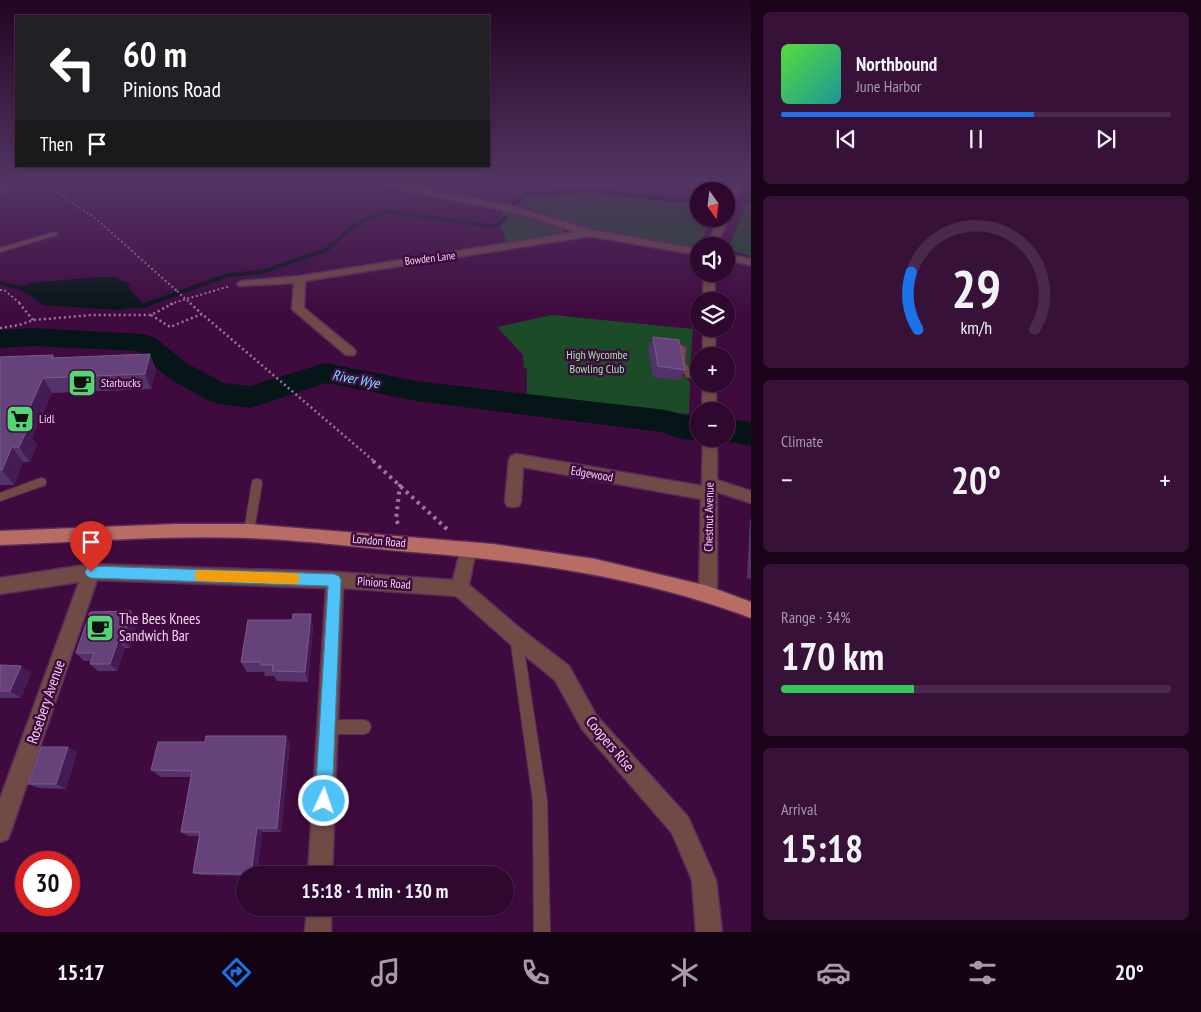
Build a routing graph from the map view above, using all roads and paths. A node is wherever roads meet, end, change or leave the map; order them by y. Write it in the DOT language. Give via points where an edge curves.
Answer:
graph roads {
  1 [pos="103,225"];
  2 [pos="566,225"];
  3 [pos="590,233"];
  4 [pos="55,234"];
  5 [pos="0,250"];
  6 [pos="690,250"];
  7 [pos="735,259"];
  8 [pos="751,262"];
  9 [pos="300,279"];
  10 [pos="243,284"];
  11 [pos="0,290"];
  12 [pos="202,314"];
  13 [pos="151,315"];
  14 [pos="34,320"];
  15 [pos="0,328"];
  16 [pos="682,348"];
  17 [pos="350,352"];
  18 [pos="690,375"];
  19 [pos="710,447"];
  20 [pos="41,482"];
  21 [pos="257,483"];
  22 [pos="400,484"];
  23 [pos="709,488"];
  24 [pos="0,497"];
  25 [pos="751,497"];
  26 [pos="513,501"];
  27 [pos="249,531"];
  28 [pos="0,538"];
  29 [pos="409,543"];
  30 [pos="468,549"];
  31 [pos="91,572"];
  32 [pos="334,580"];
  33 [pos="0,586"];
  34 [pos="460,588"];
  35 [pos="708,594"];
  36 [pos="751,610"];
  37 [pos="515,636"];
  38 [pos="328,727"];
  39 [pos="364,727"];
  40 [pos="0,831"];
  41 [pos="320,866"];
  42 [pos="319,916"];
  43 [pos="318,932"];
  44 [pos="542,932"];
  45 [pos="709,932"];
  1 -- 12 [label="path, bridge"];
  2 -- 3 [label="street"];
  3 -- 6 [label="street"];
  3 -- 9 [label="street, Bowden Lane"];
  4 -- 5 [label="lane"];
  7 -- 8 [label="street"];
  9 -- 10 [label="street, Bowden Lane"];
  9 -- 17 [label="street" via="298,309"];
  10 -- 13 [label="path" via="171,304"];
  11 -- 14 [label="path" via="25,308"];
  12 -- 13 [label="path" via="170,327"];
  12 -- 22 [label="path"];
  13 -- 14 [label="path" via="92,315"];
  14 -- 15 [label="path"];
  16 -- 18 [label="lane" via="681,363"];
  19 -- 23 [label="street, Chestnut Avenue"];
  20 -- 24 [label="lane"];
  21 -- 27 [label="lane"];
  22 -- 29 [label="path" via="396,520"];
  22 -- 30 [label="path"];
  23 -- 25 [label="street"];
  23 -- 26 [label="street, Edgewood" via="516,460"];
  23 -- 35 [label="street, Chestnut Avenue"];
  27 -- 28 [label="main road, London Road"];
  27 -- 29 [label="main road, London Road"];
  29 -- 30 [label="main road, London Road"];
  30 -- 34 [label="street"];
  30 -- 35 [label="main road, London Road" via="595,567"];
  31 -- 32 [label="street, Pinions Road"];
  31 -- 33 [label="street, Pinions Road"];
  31 -- 40 [label="street, Rosebery Avenue"];
  32 -- 34 [label="street, Pinions Road"];
  32 -- 38 [label="street"];
  34 -- 37 [label="street, Coopers Rise"];
  35 -- 36 [label="main road, London Road"];
  37 -- 44 [label="lane" via="540,801"];
  37 -- 45 [label="street, Coopers Rise" via="562,673 589,722 680,825 704,880"];
  38 -- 39 [label="lane"];
  38 -- 41 [label="street"];
  42 -- 43 [label="street"];
}
